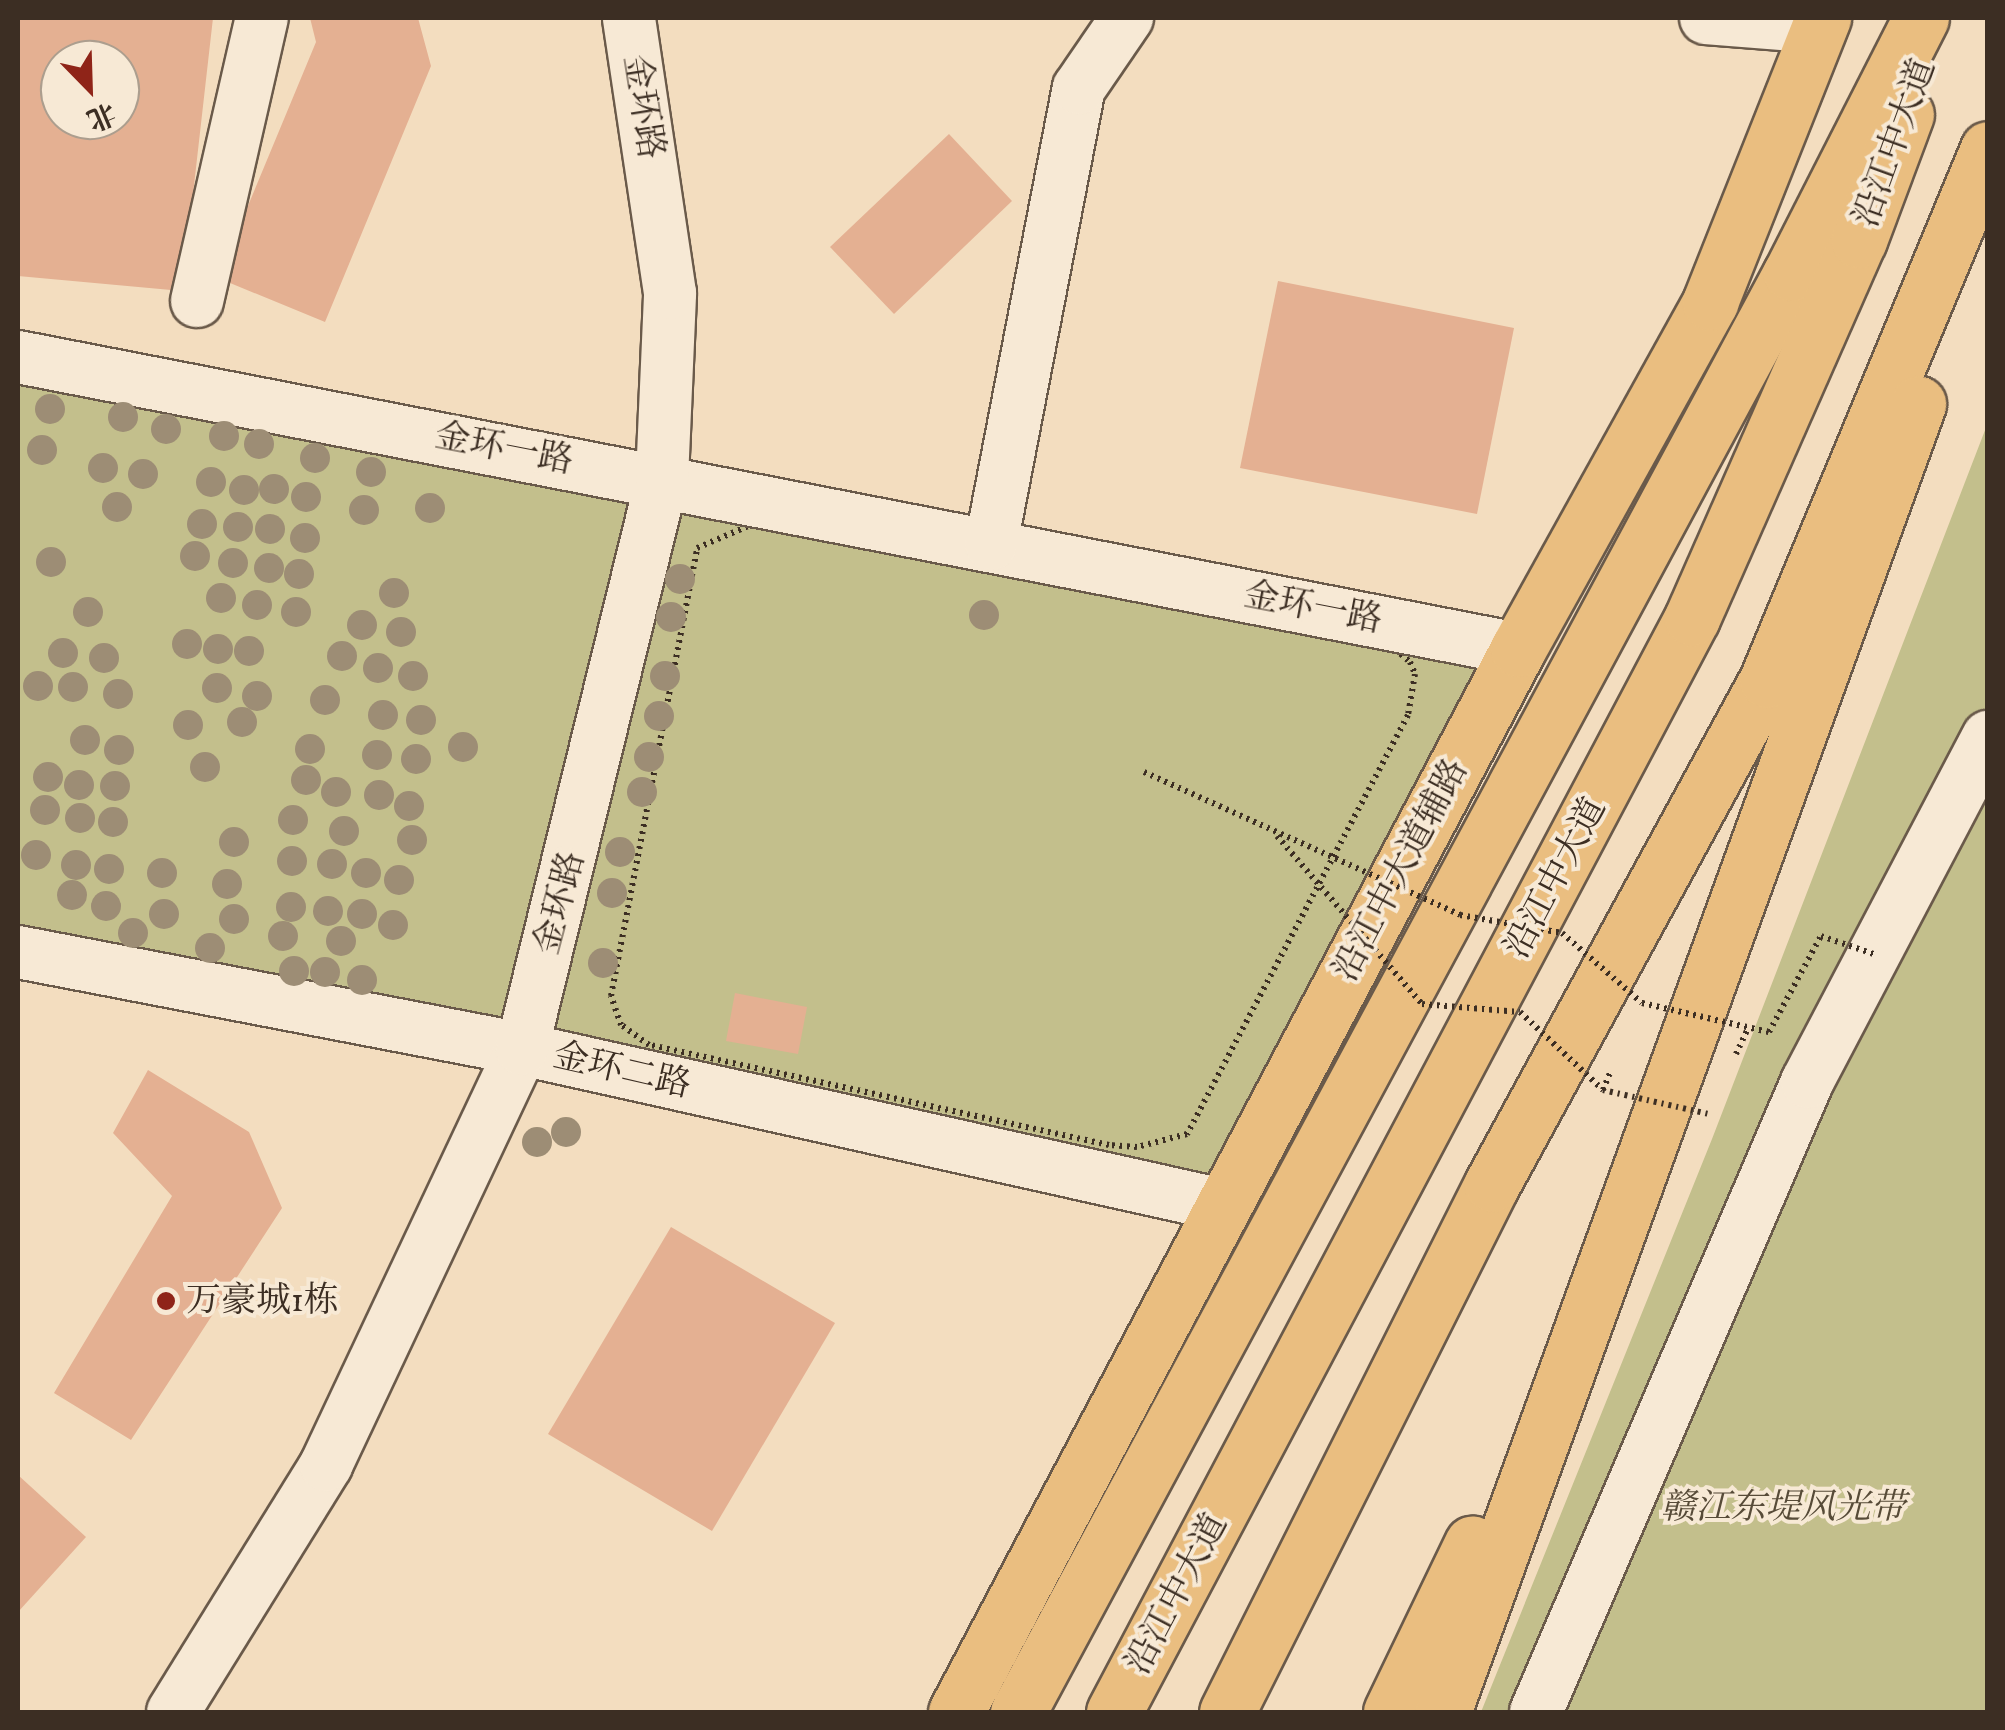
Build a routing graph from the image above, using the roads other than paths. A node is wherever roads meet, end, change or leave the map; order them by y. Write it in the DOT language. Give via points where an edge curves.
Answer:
graph roads {
  1 [pos="262,18"];
  2 [pos="629,18"];
  3 [pos="1127,18"];
  4 [pos="1706,18"];
  5 [pos="1921,18"];
  6 [pos="1941,18"];
  7 [pos="1822,22"];
  8 [pos="1988,150"];
  9 [pos="1988,201"];
  10 [pos="198,302"];
  11 [pos="18,358"];
  12 [pos="662,479"];
  13 [pos="991,544"];
  14 [pos="1518,649"];
  15 [pos="1988,738"];
  16 [pos="18,952"];
  17 [pos="522,1049"];
  18 [pos="1222,1205"];
  19 [pos="1609,1260"];
  20 [pos="174,1712"];
  21 [pos="956,1712"];
  22 [pos="1018,1712"];
  23 [pos="1114,1712"];
  24 [pos="1227,1712"];
  25 [pos="1391,1712"];
  26 [pos="1443,1712"];
  27 [pos="1536,1712"];
  1 -- 10 [label="street"];
  2 -- 12 [label="street, 金环路" via="670,293"];
  3 -- 13 [label="street" via="1078,88"];
  4 -- 7 [label="street"];
  5 -- 22 [label="main road" via="1791,274"];
  6 -- 23 [label="main road, 沿江中大道" via="1859,240 1692,618"];
  7 -- 14 [label="main road, 沿江中大道辅路" via="1710,302"];
  8 -- 24 [label="main road" via="1766,680 1492,1184"];
  9 -- 19 [label="main road" via="1846,614"];
  11 -- 12 [label="street, 金环一路"];
  12 -- 13 [label="street, 金环一路"];
  12 -- 17 [label="street, 金环路"];
  13 -- 14 [label="street, 金环一路"];
  14 -- 18 [label="main road, 沿江中大道辅路"];
  15 -- 27 [label="street" via="1808,1082"];
  16 -- 17 [label="street, 金环二路"];
  17 -- 18 [label="street, 金环二路"];
  17 -- 20 [label="street, 金环路" via="326,1465"];
  18 -- 21 [label="main road, 沿江中大道辅路"];
  19 -- 25 [label="main road"];
  19 -- 26 [label="main road"];
}
